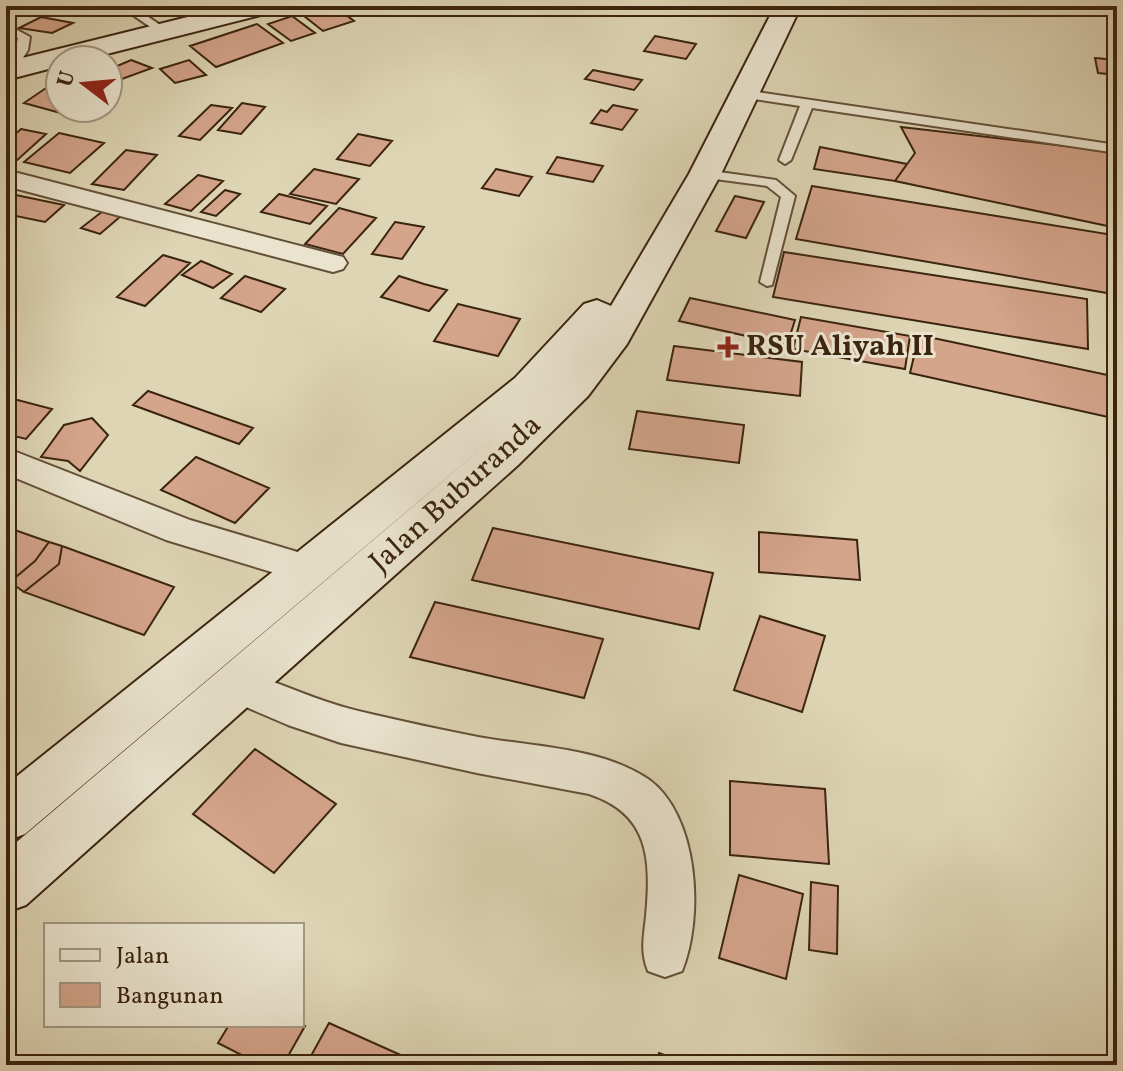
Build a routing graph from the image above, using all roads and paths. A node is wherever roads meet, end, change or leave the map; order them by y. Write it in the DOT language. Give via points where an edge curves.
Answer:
graph roads {
  1 [pos="125,6"];
  2 [pos="264,6"];
  3 [pos="761,6"];
  4 [pos="788,6"];
  5 [pos="212,12"];
  6 [pos="6,27"];
  7 [pos="163,31"];
  8 [pos="8,71"];
  9 [pos="744,94"];
  10 [pos="807,104"];
  11 [pos="1117,149"];
  12 [pos="785,160"];
  13 [pos="705,174"];
  14 [pos="6,178"];
  15 [pos="333,263"];
  16 [pos="767,282"];
  17 [pos="6,460"];
  18 [pos="308,569"];
  19 [pos="239,686"];
  20 [pos="6,817"];
  21 [pos="6,886"];
  22 [pos="665,954"];
  1 -- 7 [label="lane"];
  2 -- 5 [label="street"];
  3 -- 18 [label="street, Jalan Buburanda" via="601,307 529,387"];
  4 -- 9 [label="street, Jalan Buburanda"];
  5 -- 7 [label="street"];
  6 -- 8 [label="lane" via="24,37"];
  7 -- 8 [label="street"];
  9 -- 10 [label="lane"];
  9 -- 13 [label="street, Jalan Buburanda"];
  10 -- 11 [label="lane"];
  10 -- 12 [label="lane"];
  13 -- 16 [label="lane" via="771,183 788,196"];
  13 -- 19 [label="street, Jalan Buburanda" via="608,344 574,387"];
  14 -- 15 [label="street"];
  17 -- 18 [label="street" via="179,530"];
  18 -- 20 [label="street, Jalan Buburanda"];
  19 -- 21 [label="street, Jalan Buburanda"];
  19 -- 22 [label="street" via="338,724 569,771 629,792 644,803 667,850 672,875"];
}
